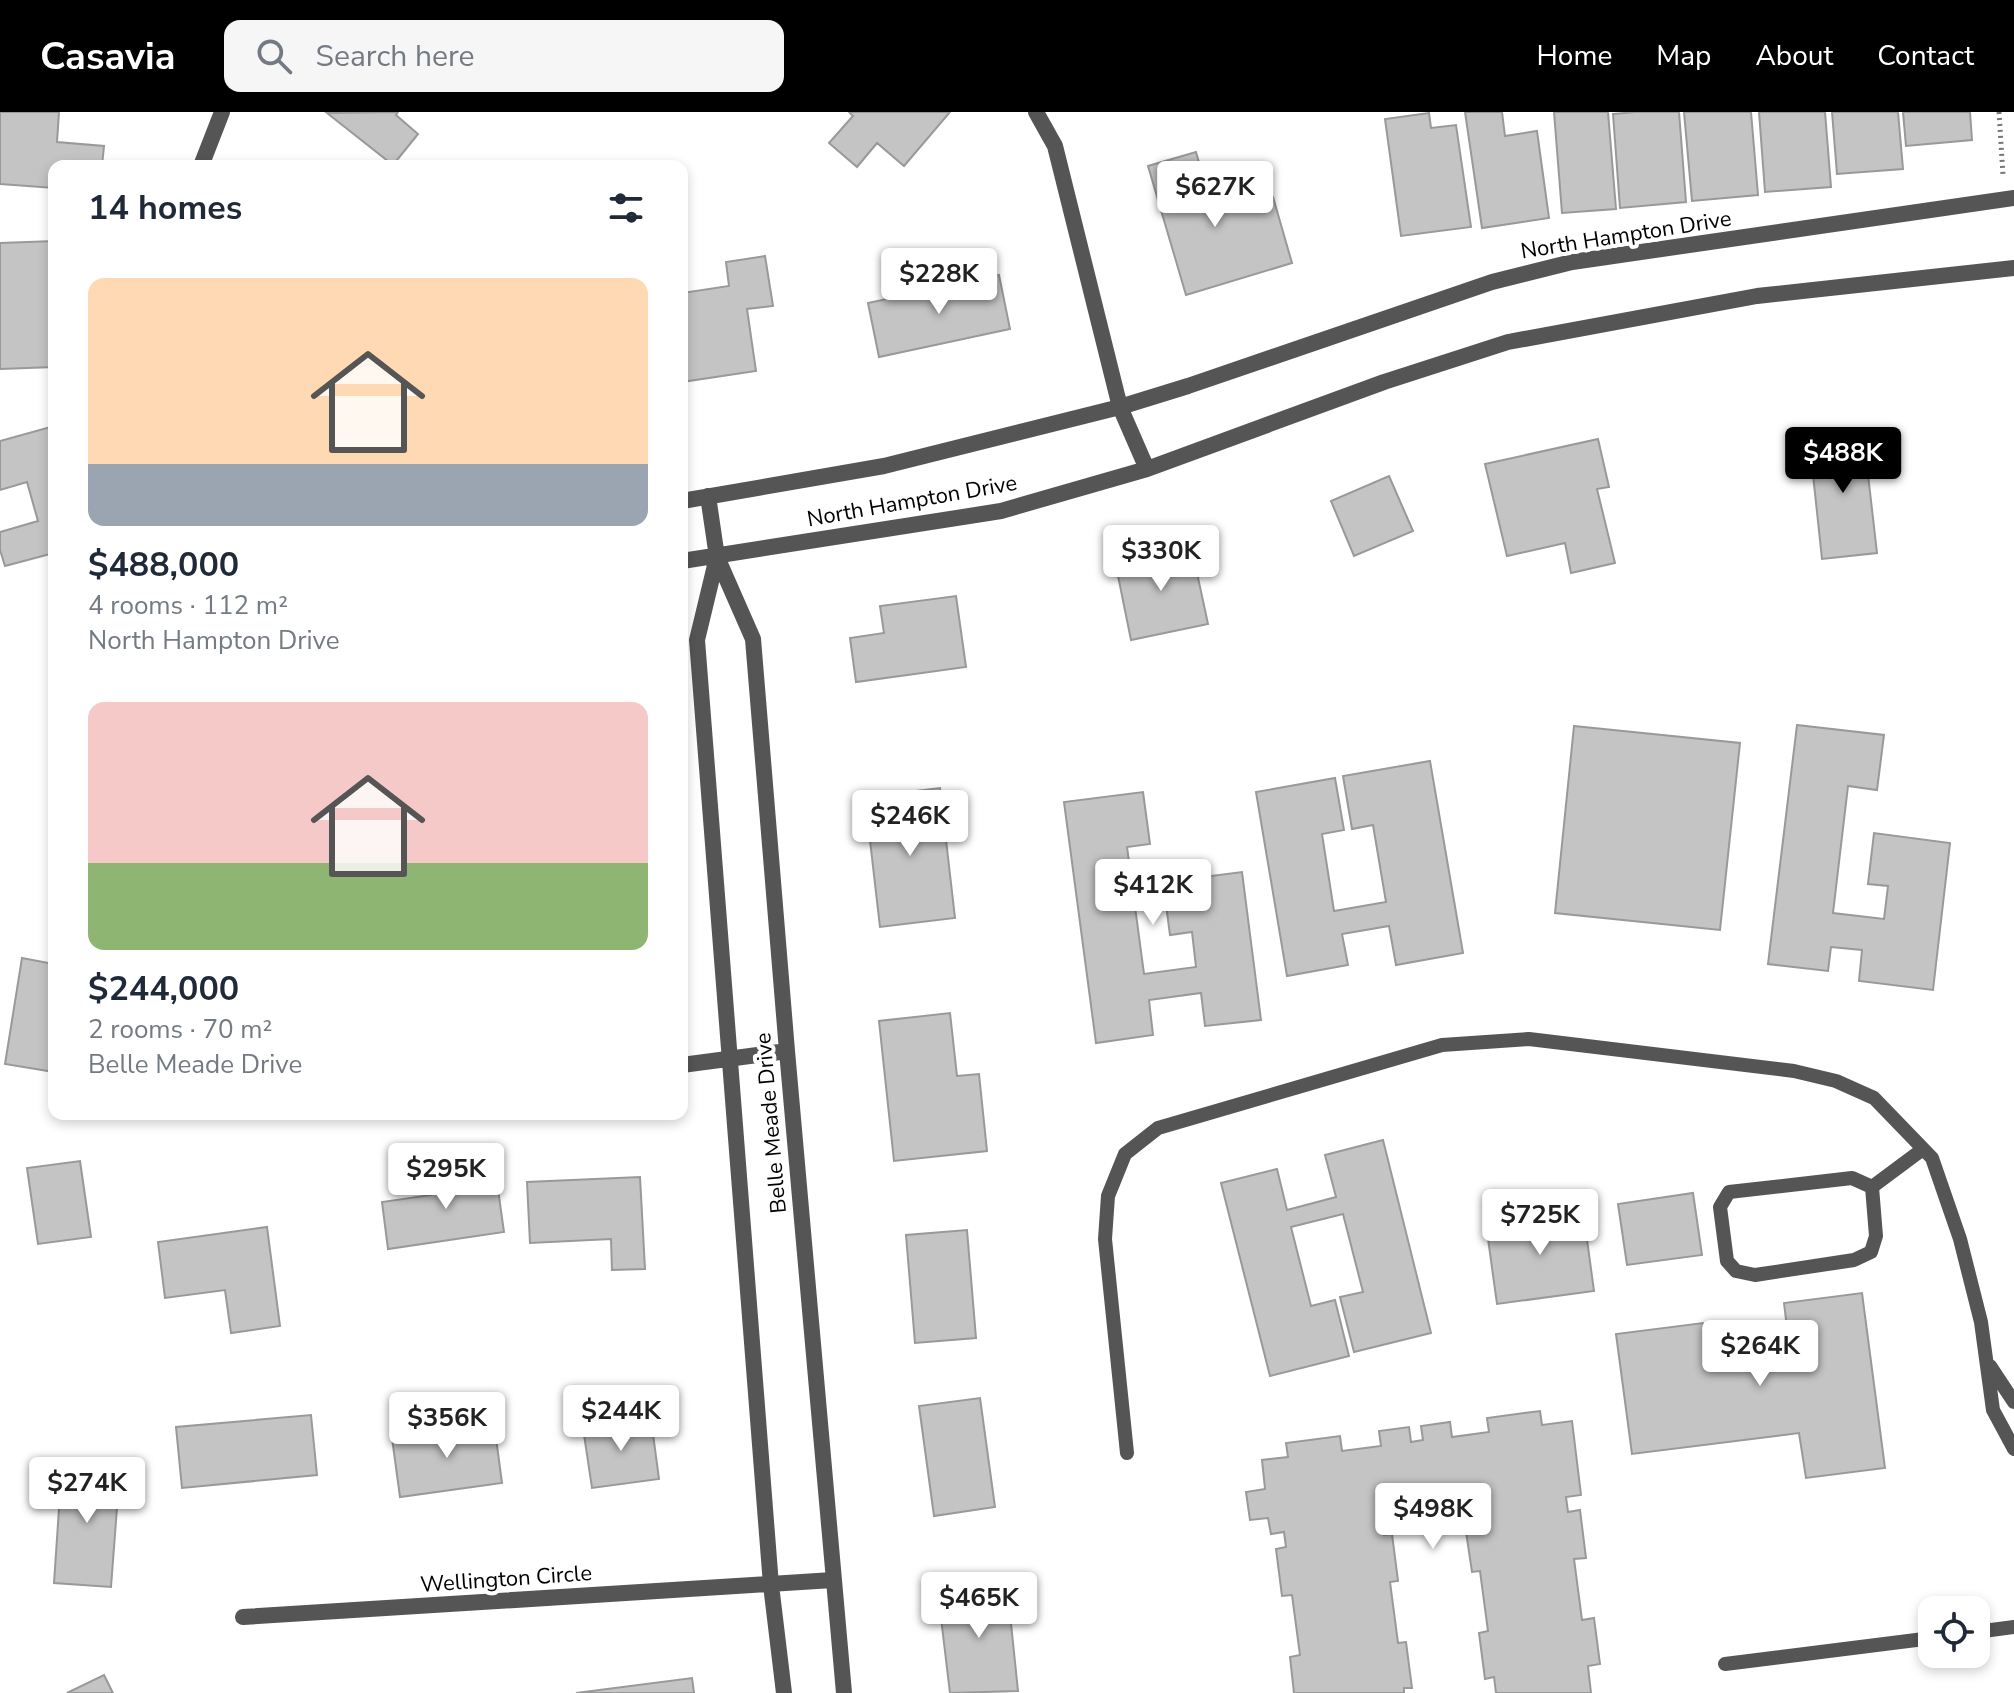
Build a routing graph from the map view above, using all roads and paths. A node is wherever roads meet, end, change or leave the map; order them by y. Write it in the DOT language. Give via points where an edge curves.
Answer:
graph roads {
  1 [pos="222,112"];
  2 [pos="1036,112"];
  3 [pos="203,160"];
  4 [pos="2014,198"];
  5 [pos="2014,268"];
  6 [pos="1120,407"];
  7 [pos="1147,469"];
  8 [pos="708,496"];
  9 [pos="688,500"];
  10 [pos="717,557"];
  11 [pos="688,560"];
  12 [pos="787,1051"];
  13 [pos="729,1060"];
  14 [pos="688,1064"];
  15 [pos="1923,1149"];
  16 [pos="1872,1187"];
  17 [pos="1988,1362"];
  18 [pos="2014,1402"];
  19 [pos="2014,1449"];
  20 [pos="1127,1453"];
  21 [pos="833,1580"];
  22 [pos="771,1585"];
  23 [pos="243,1617"];
  24 [pos="2014,1627"];
  25 [pos="1990,1630"];
  26 [pos="1918,1640"];
  27 [pos="1725,1664"];
  28 [pos="784,1693"];
  29 [pos="844,1693"];
  1 -- 3 [label="street"];
  2 -- 6 [label="street" via="1055,146"];
  4 -- 6 [label="street, North Hampton Drive" via="1572,262 1492,282"];
  5 -- 7 [label="street, North Hampton Drive" via="1757,296 1508,342"];
  6 -- 7 [label="street"];
  6 -- 8 [label="street, North Hampton Drive" via="884,466"];
  7 -- 10 [label="street, North Hampton Drive" via="1001,511"];
  8 -- 9 [label="street, North Hampton Drive"];
  8 -- 10 [label="street, Belle Meade Drive"];
  10 -- 11 [label="street, North Hampton Drive"];
  10 -- 12 [label="street, Belle Meade Drive" via="753,639"];
  10 -- 13 [label="street, Belle Meade Drive" via="697,640"];
  12 -- 13 [label="street"];
  12 -- 21 [label="street, Belle Meade Drive"];
  13 -- 14 [label="street"];
  13 -- 22 [label="street, Belle Meade Drive"];
  15 -- 16 [label="lane"];
  15 -- 17 [label="lane" via="1932,1158 1960,1239"];
  15 -- 20 [label="lane" via="1874,1098 1836,1081 1794,1071 1529,1039 1442,1045 1158,1128 1125,1154 1108,1196 1105,1239"];
  16 -- 16 [label="lane" via="1876,1236 1871,1252 1854,1260 1755,1275 1736,1271 1727,1261 1720,1207 1729,1192 1852,1178"];
  17 -- 18 [label="lane"];
  17 -- 19 [label="lane" via="1993,1410"];
  21 -- 22 [label="street, Wellington Circle"];
  21 -- 29 [label="street, Belle Meade Drive"];
  22 -- 23 [label="street, Wellington Circle"];
  22 -- 28 [label="street, Belle Meade Drive"];
  24 -- 25 [label="lane"];
  26 -- 27 [label="lane"];
}
